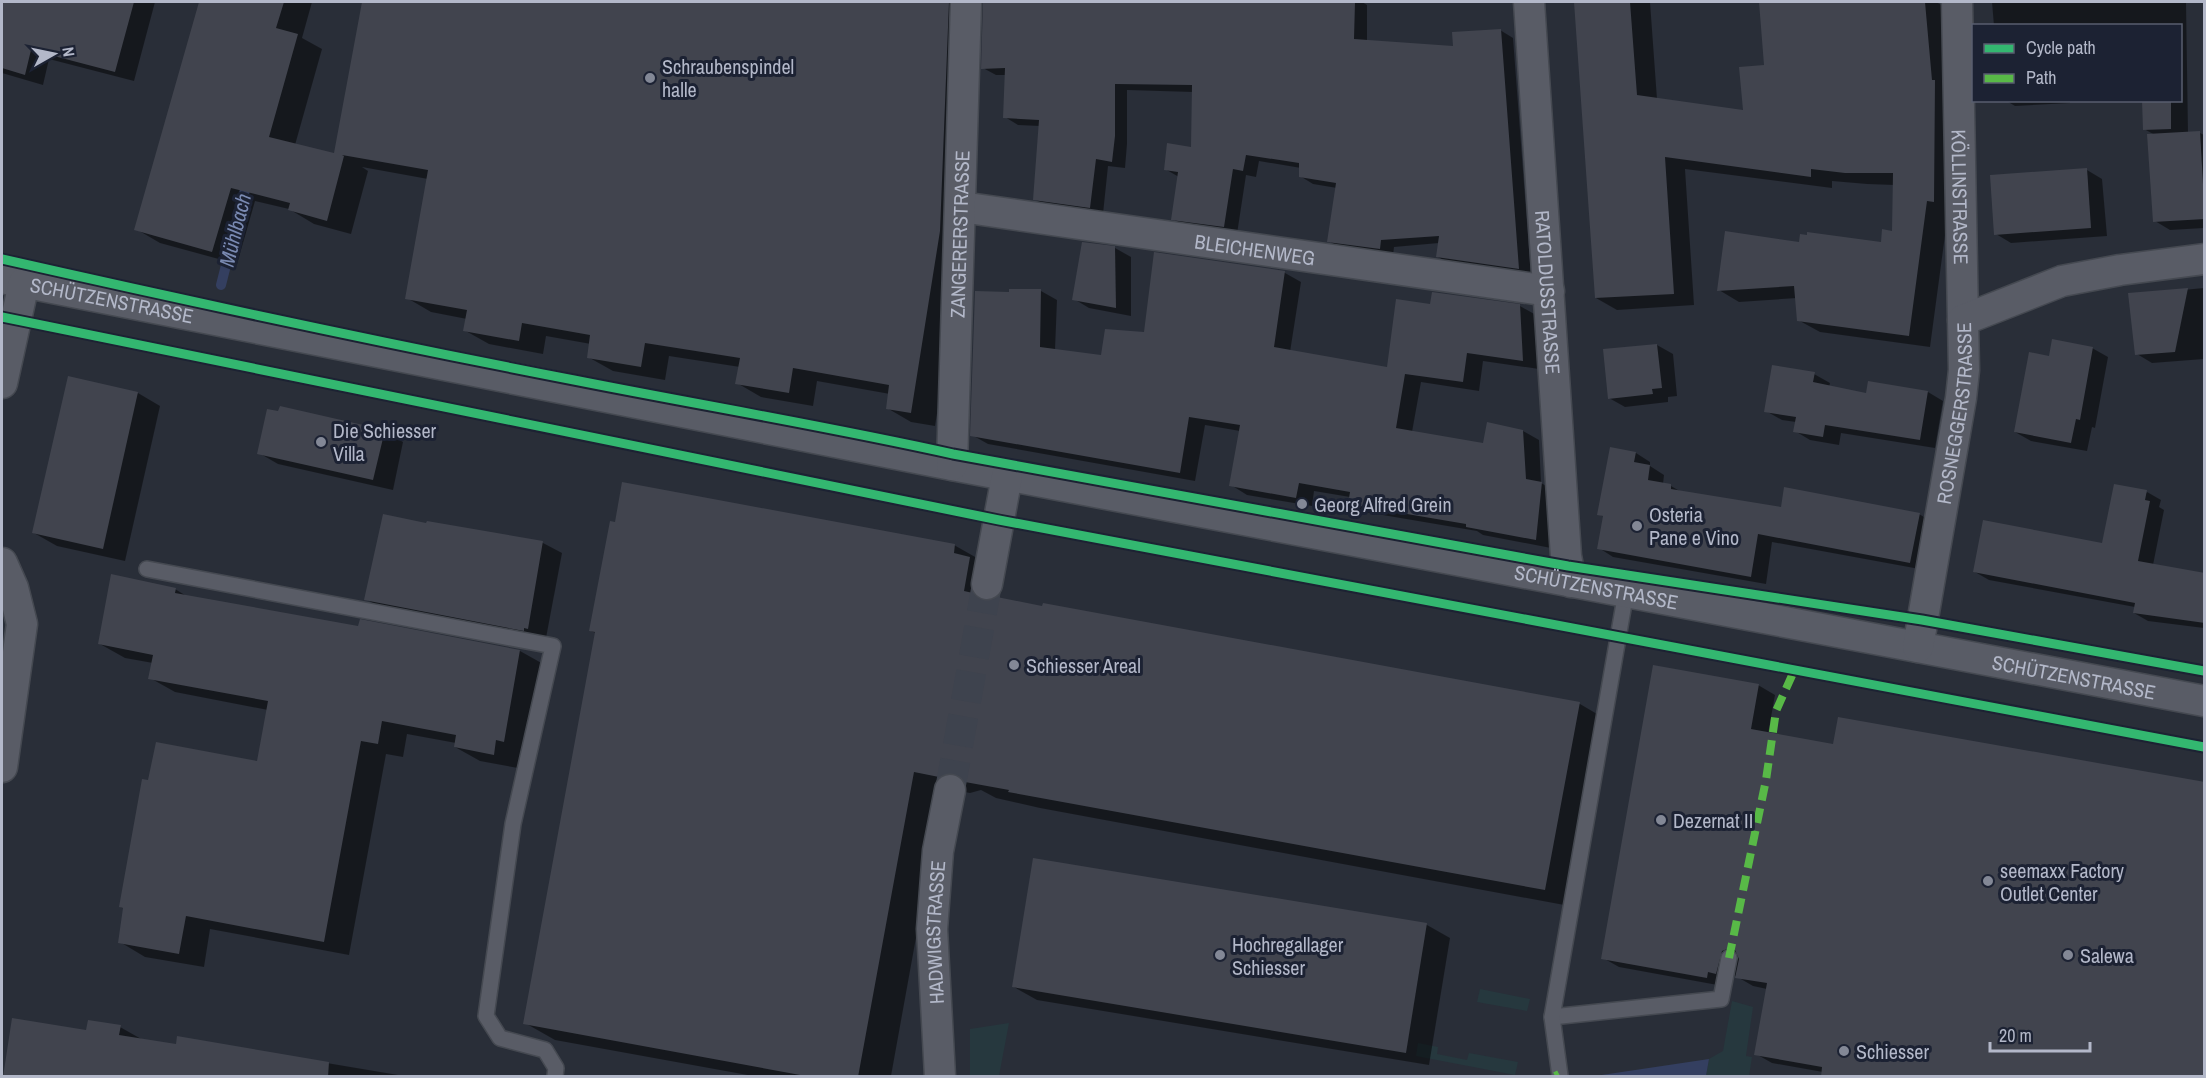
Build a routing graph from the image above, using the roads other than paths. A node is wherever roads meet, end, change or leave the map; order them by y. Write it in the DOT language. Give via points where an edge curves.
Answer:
graph roads {
  1 [pos="966,2"];
  2 [pos="1529,2"];
  3 [pos="1957,2"];
  4 [pos="961,207"];
  5 [pos="2205,259"];
  6 [pos="13,281"];
  7 [pos="1549,291"];
  8 [pos="1963,320"];
  9 [pos="2,383"];
  10 [pos="952,465"];
  11 [pos="1007,476"];
  12 [pos="2,563"];
  13 [pos="147,569"];
  14 [pos="1571,582"];
  15 [pos="987,584"];
  16 [pos="1626,592"];
  17 [pos="1918,647"];
  18 [pos="2205,701"];
  19 [pos="2,767"];
  20 [pos="950,790"];
  21 [pos="1729,958"];
  22 [pos="1552,1017"];
  23 [pos="555,1077"];
  24 [pos="940,1077"];
  25 [pos="1560,1077"];
  1 -- 4 [label="street, ZANGERERSTRASSE"];
  2 -- 7 [label="street, RATOLDUSSTRASSE"];
  3 -- 8 [label="street, KÖLLINSTRASSE"];
  4 -- 7 [label="street, BLEICHENWEG"];
  4 -- 10 [label="street, ZANGERERSTRASSE"];
  5 -- 8 [label="street, ROSNEGGERSTRASSE" via="2062,281"];
  6 -- 9 [label="street"];
  6 -- 10 [label="street, SCHÜTZENSTRASSE"];
  7 -- 14 [label="street, RATOLDUSSTRASSE" via="1566,556"];
  8 -- 17 [label="street, ROSNEGGERSTRASSE" via="1961,398"];
  10 -- 11 [label="street, SCHÜTZENSTRASSE"];
  11 -- 14 [label="street, SCHÜTZENSTRASSE"];
  11 -- 15 [label="street"];
  12 -- 19 [label="street" via="14,588 22,624"];
  13 -- 23 [label="lane" via="553,646 513,824 486,1016 500,1038 545,1050 556,1068"];
  14 -- 16 [label="street, SCHÜTZENSTRASSE"];
  16 -- 17 [label="street, SCHÜTZENSTRASSE"];
  16 -- 22 [label="lane"];
  17 -- 18 [label="street, SCHÜTZENSTRASSE"];
  20 -- 24 [label="street, HADWIGSTRASSE" via="934,889"];
  21 -- 22 [label="lane" via="1721,999"];
  22 -- 25 [label="lane"];
}
